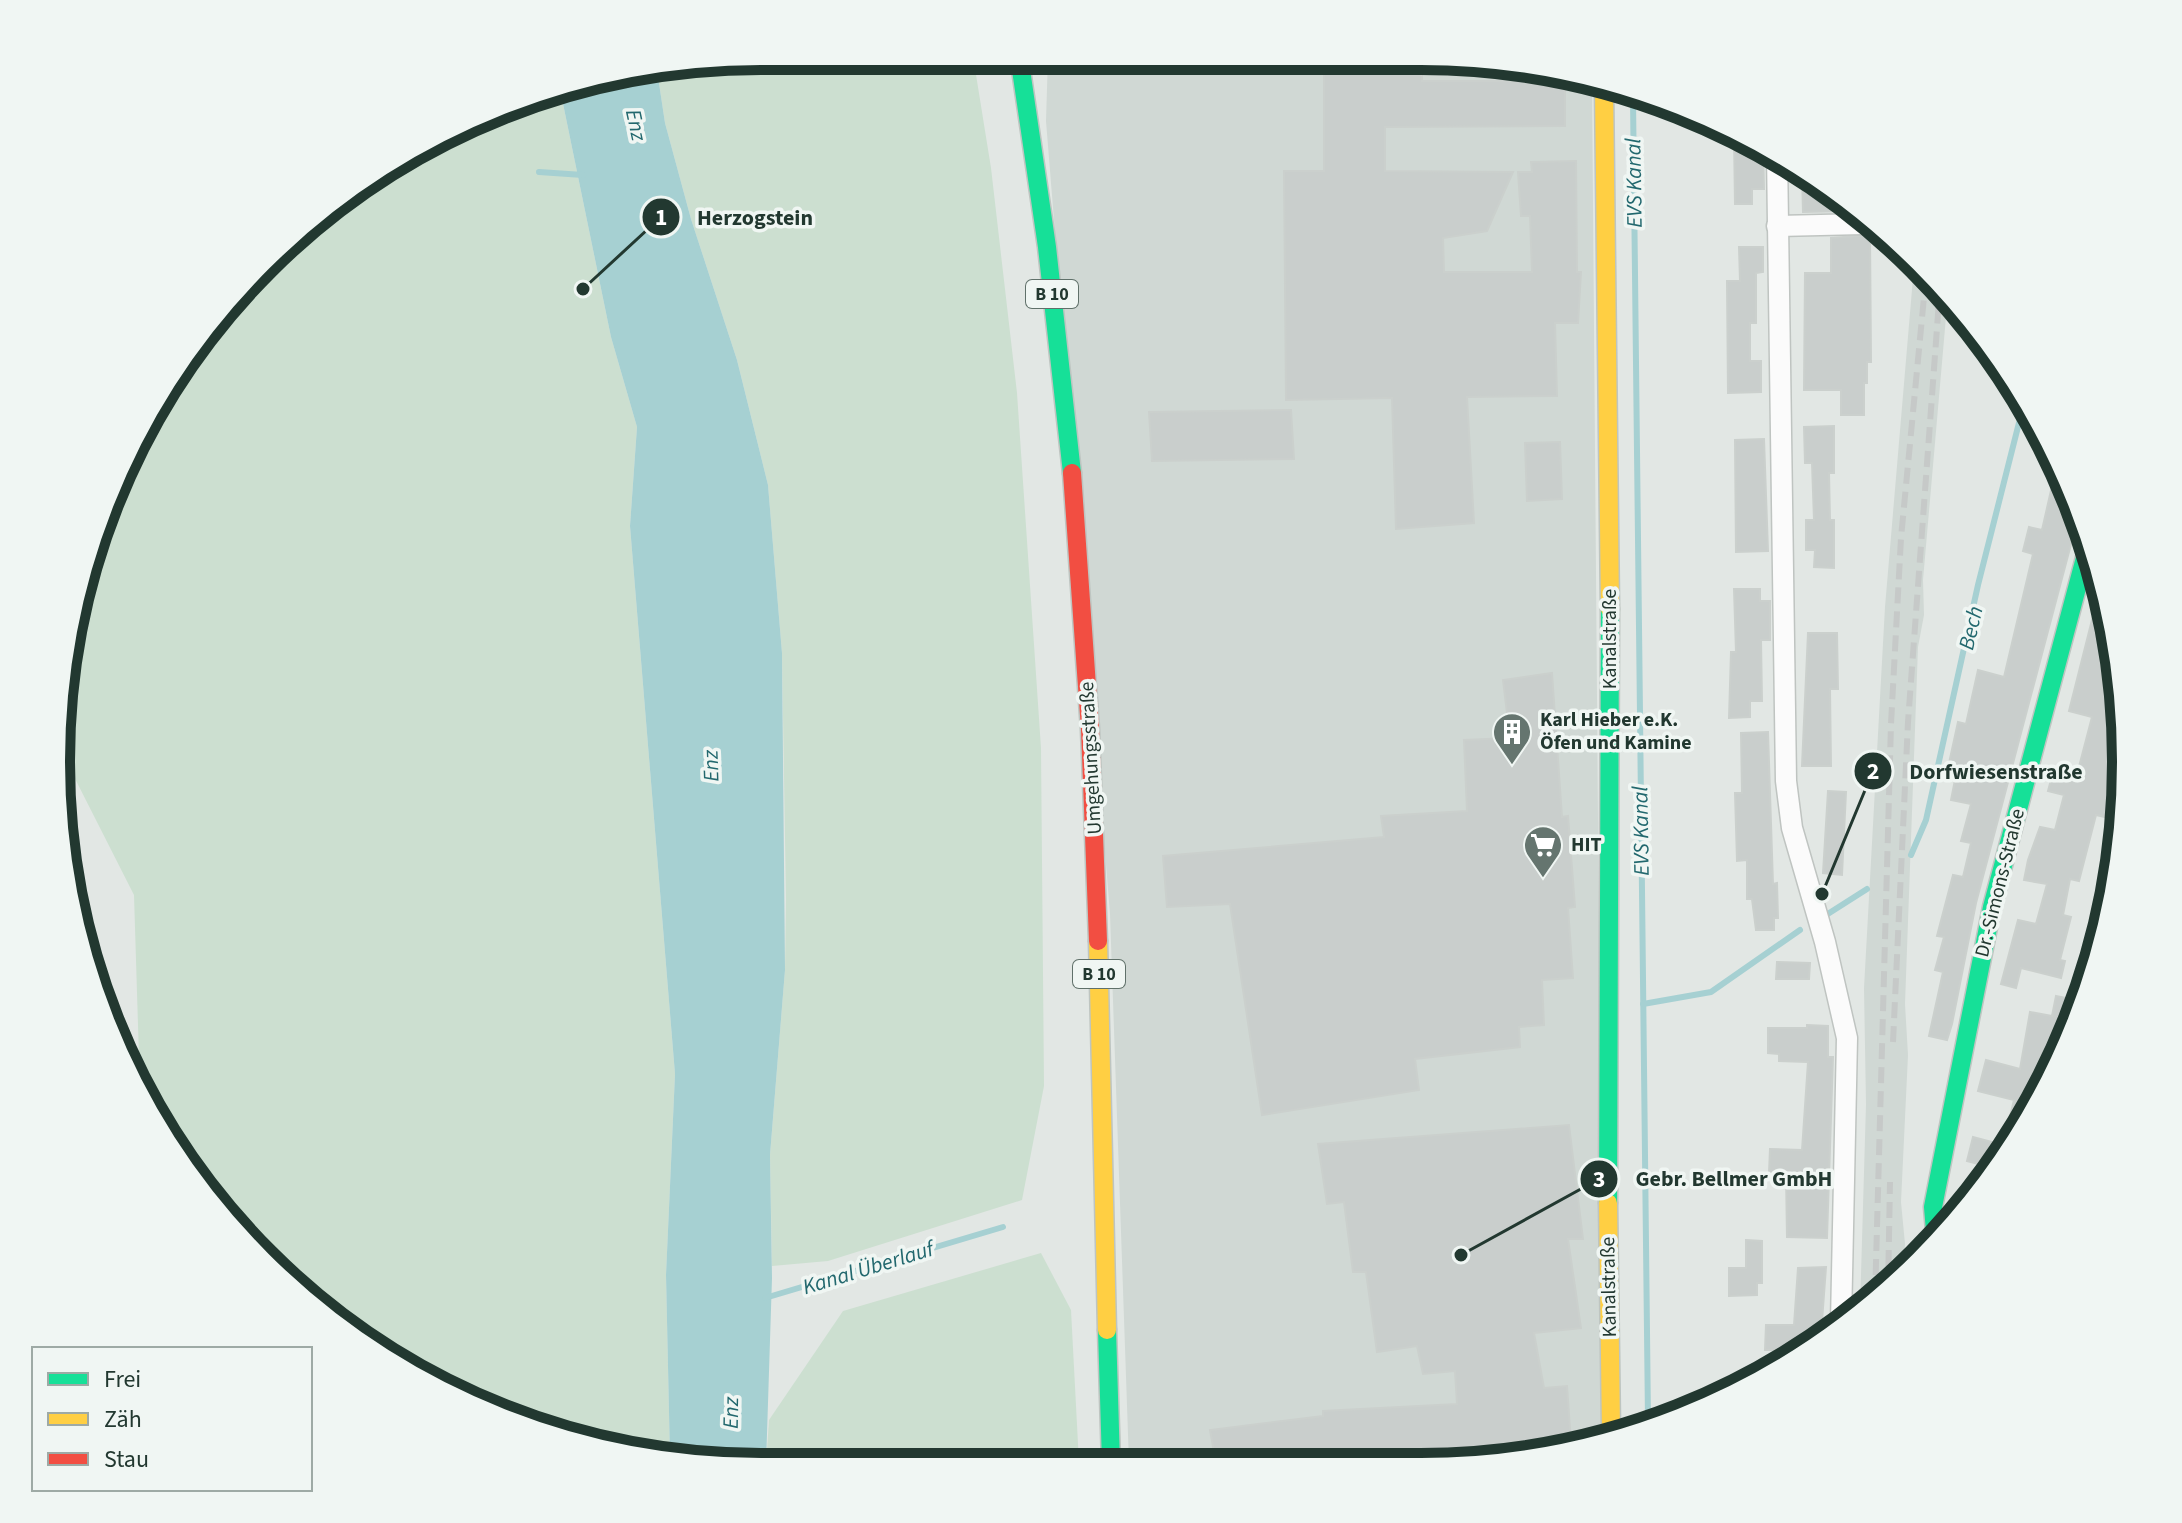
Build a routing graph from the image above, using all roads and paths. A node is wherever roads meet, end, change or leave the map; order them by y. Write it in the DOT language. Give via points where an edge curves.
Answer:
graph roads {
  1 [pos="1021,70"];
  2 [pos="1604,96"];
  3 [pos="1777,170"];
  4 [pos="1854,224"];
  5 [pos="1777,226"];
  6 [pos="2083,566"];
  7 [pos="1934,1223"];
  8 [pos="1841,1310"];
  9 [pos="1611,1425"];
  10 [pos="1111,1453"];
  1 -- 10 [label="street, Umgehungsstraße / B 10" via="1052,289 1086,663"];
  2 -- 9 [label="street, Kanalstraße" via="1612,791"];
  3 -- 5 [label="street"];
  4 -- 5 [label="street"];
  5 -- 8 [label="street" via="1786,781 1792,828 1847,1038"];
  6 -- 7 [label="street, Dr.-Simons-Straße" via="1992,907 1933,1207"];
}
